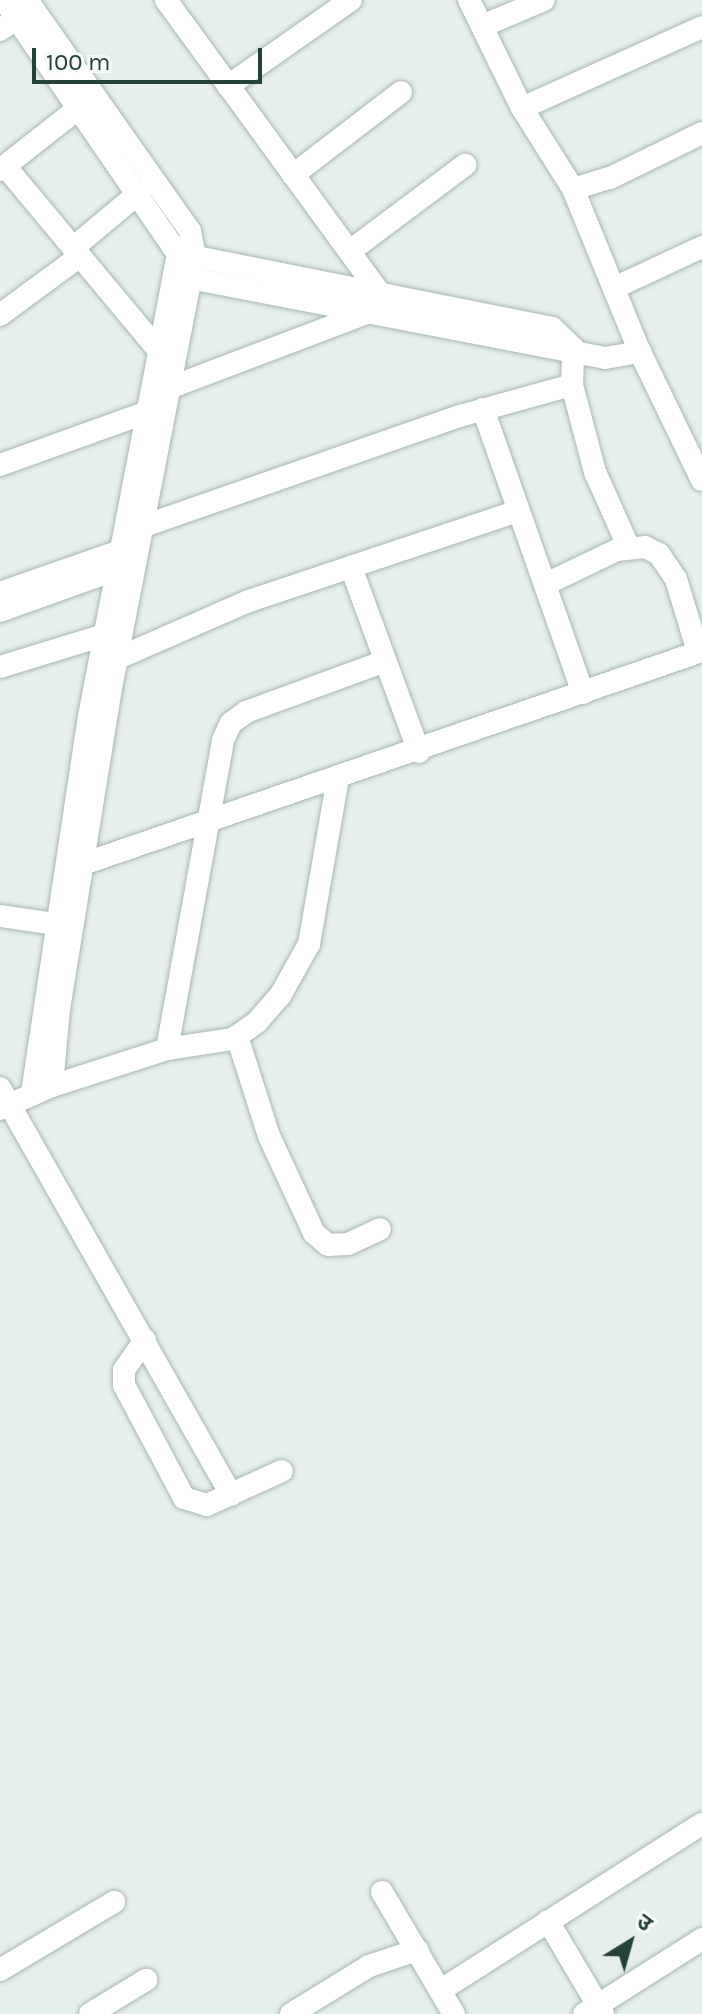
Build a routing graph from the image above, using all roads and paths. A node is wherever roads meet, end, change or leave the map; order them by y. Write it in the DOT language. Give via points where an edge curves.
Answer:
graph roads {
  1 [pos="166,0"];
  2 [pos="351,0"];
  3 [pos="469,0"];
  4 [pos="544,0"];
  5 [pos="12,12"];
  6 [pos="482,26"];
  7 [pos="702,27"];
  8 [pos="228,86"];
  9 [pos="401,92"];
  10 [pos="80,107"];
  11 [pos="522,108"];
  12 [pos="702,133"];
  13 [pos="465,165"];
  14 [pos="2,168"];
  15 [pos="293,175"];
  16 [pos="573,189"];
  17 [pos="140,192"];
  18 [pos="702,247"];
  19 [pos="350,251"];
  20 [pos="77,252"];
  21 [pos="183,266"];
  22 [pos="614,288"];
  23 [pos="376,302"];
  24 [pos="0,315"];
  25 [pos="156,347"];
  26 [pos="573,348"];
  27 [pos="640,352"];
  28 [pos="572,385"];
  29 [pos="160,402"];
  30 [pos="483,409"];
  31 [pos="0,465"];
  32 [pos="702,480"];
  33 [pos="518,511"];
  34 [pos="629,548"];
  35 [pos="129,551"];
  36 [pos="351,567"];
  37 [pos="546,584"];
  38 [pos="0,593"];
  39 [pos="0,611"];
  40 [pos="104,635"];
  41 [pos="700,651"];
  42 [pos="116,659"];
  43 [pos="385,661"];
  44 [pos="0,667"];
  45 [pos="583,693"];
  46 [pos="419,752"];
  47 [pos="338,778"];
  48 [pos="209,819"];
  49 [pos="83,864"];
  50 [pos="0,916"];
  51 [pos="55,924"];
  52 [pos="237,1036"];
  53 [pos="167,1049"];
  54 [pos="42,1090"];
  55 [pos="3,1101"];
  56 [pos="380,1229"];
  57 [pos="145,1340"];
  58 [pos="282,1471"];
  59 [pos="231,1495"];
  60 [pos="702,1824"];
  61 [pos="382,1892"];
  62 [pos="114,1902"];
  63 [pos="548,1921"];
  64 [pos="702,1939"];
  65 [pos="417,1950"];
  66 [pos="0,1970"];
  67 [pos="146,1980"];
  68 [pos="441,1990"];
  69 [pos="595,2011"];
  70 [pos="90,2014"];
  71 [pos="291,2014"];
  72 [pos="454,2014"];
  1 -- 8 [label="street"];
  2 -- 8 [label="street"];
  3 -- 6 [label="street"];
  4 -- 6 [label="street"];
  5 -- 10 [label="street"];
  5 -- 21 [label="street" via="183,220"];
  6 -- 11 [label="street"];
  7 -- 11 [label="street"];
  8 -- 15 [label="street"];
  9 -- 15 [label="street"];
  10 -- 14 [label="street"];
  10 -- 17 [label="street"];
  11 -- 16 [label="street"];
  12 -- 16 [label="street" via="610,178"];
  13 -- 19 [label="street"];
  14 -- 20 [label="street"];
  15 -- 19 [label="street"];
  16 -- 22 [label="street"];
  17 -- 20 [label="street"];
  17 -- 21 [label="street"];
  18 -- 22 [label="street"];
  19 -- 23 [label="street"];
  20 -- 24 [label="street"];
  20 -- 25 [label="street"];
  21 -- 23 [label="street"];
  21 -- 25 [label="street"];
  21 -- 29 [label="street"];
  22 -- 27 [label="street"];
  23 -- 26 [label="street" via="552,328"];
  23 -- 29 [label="street"];
  25 -- 29 [label="street"];
  26 -- 27 [label="street" via="605,358"];
  26 -- 28 [label="street"];
  27 -- 32 [label="street"];
  28 -- 30 [label="street"];
  28 -- 34 [label="street" via="595,472"];
  29 -- 31 [label="street"];
  29 -- 35 [label="street"];
  29 -- 35 [label="street"];
  30 -- 33 [label="street"];
  30 -- 35 [label="street"];
  33 -- 36 [label="street"];
  33 -- 37 [label="street"];
  34 -- 37 [label="street"];
  34 -- 41 [label="street" via="645,547 668,567"];
  35 -- 38 [label="street"];
  35 -- 39 [label="street"];
  35 -- 40 [label="street"];
  35 -- 42 [label="street"];
  36 -- 42 [label="street" via="249,601"];
  36 -- 43 [label="street"];
  37 -- 45 [label="street"];
  40 -- 44 [label="street"];
  40 -- 51 [label="street"];
  41 -- 45 [label="street"];
  42 -- 49 [label="street"];
  43 -- 46 [label="street"];
  43 -- 48 [label="street" via="246,712 231,723"];
  45 -- 46 [label="street"];
  46 -- 47 [label="street"];
  47 -- 48 [label="street"];
  47 -- 52 [label="street" via="309,944 280,996"];
  48 -- 49 [label="street"];
  48 -- 53 [label="street"];
  49 -- 54 [label="street"];
  50 -- 51 [label="street"];
  51 -- 54 [label="street"];
  52 -- 53 [label="street"];
  52 -- 56 [label="street" via="269,1136 314,1233 328,1245 348,1244"];
  53 -- 54 [label="street"];
  54 -- 55 [label="street"];
  55 -- 57 [label="street"];
  57 -- 59 [label="street"];
  57 -- 59 [label="street" via="124,1370 124,1385 176,1485 198,1506"];
  58 -- 59 [label="street"];
  60 -- 63 [label="street"];
  61 -- 65 [label="street"];
  62 -- 66 [label="street"];
  63 -- 68 [label="street"];
  63 -- 69 [label="street"];
  64 -- 69 [label="street"];
  65 -- 68 [label="street"];
  65 -- 71 [label="street" via="369,1966"];
  67 -- 70 [label="street"];
  68 -- 72 [label="street"];
}
